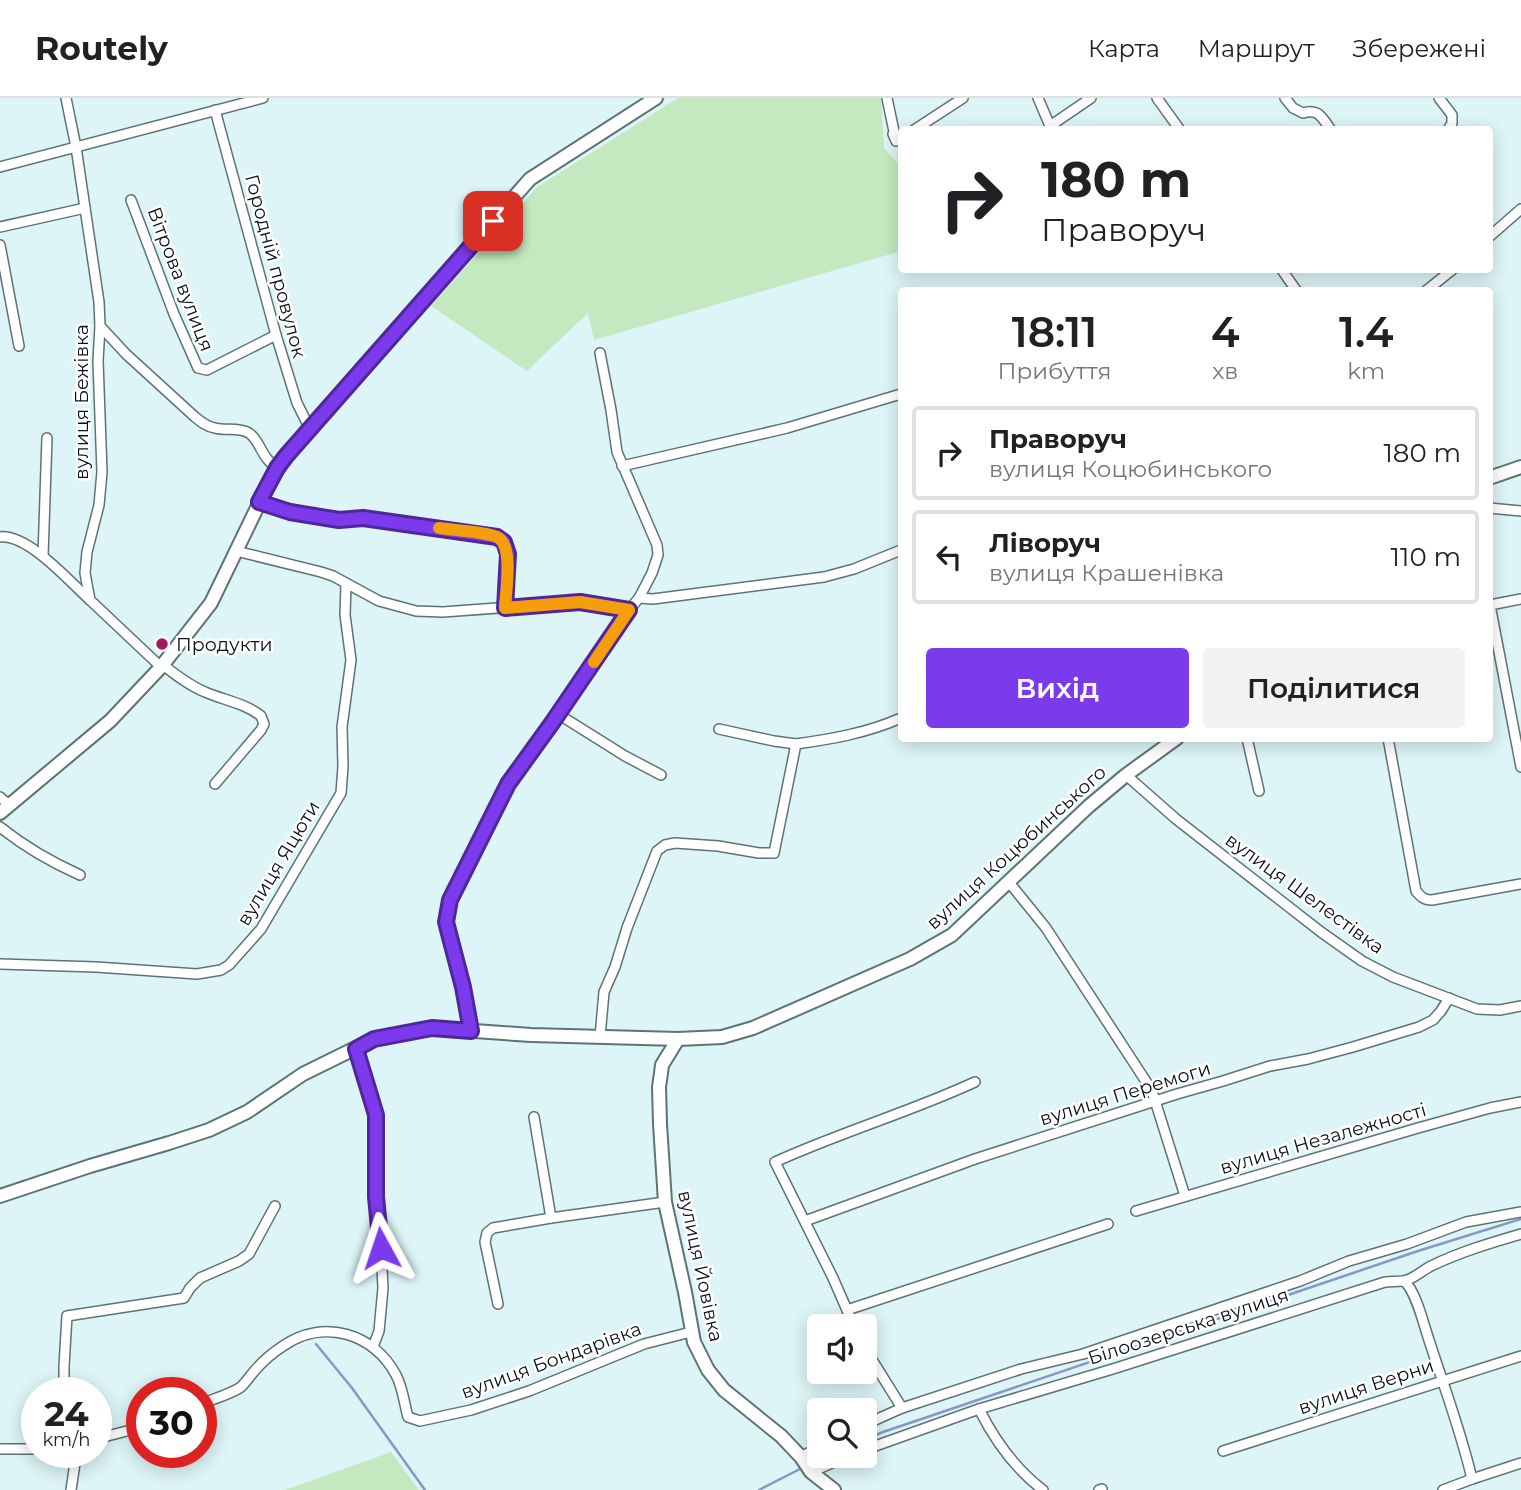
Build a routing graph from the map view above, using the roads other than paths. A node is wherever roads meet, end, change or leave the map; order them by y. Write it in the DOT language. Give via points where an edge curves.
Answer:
graph roads {
  1 [pos="66,98"];
  2 [pos="263,98"];
  3 [pos="887,98"];
  4 [pos="963,98"];
  5 [pos="1038,98"];
  6 [pos="1091,98"];
  7 [pos="1157,98"];
  8 [pos="1285,98"];
  9 [pos="1439,98"];
  10 [pos="650,99"];
  11 [pos="215,110"];
  12 [pos="920,126"];
  13 [pos="1177,126"];
  14 [pos="1328,126"];
  15 [pos="1450,126"];
  16 [pos="897,137"];
  17 [pos="76,147"];
  18 [pos="0,167"];
  19 [pos="131,200"];
  20 [pos="85,208"];
  21 [pos="1521,209"];
  22 [pos="0,227"];
  23 [pos="1493,234"];
  24 [pos="0,245"];
  25 [pos="1448,273"];
  26 [pos="1431,287"];
  27 [pos="100,326"];
  28 [pos="276,335"];
  29 [pos="19,346"];
  30 [pos="600,353"];
  31 [pos="898,395"];
  32 [pos="310,429"];
  33 [pos="47,438"];
  34 [pos="622,466"];
  35 [pos="1521,467"];
  36 [pos="277,468"];
  37 [pos="1493,477"];
  38 [pos="259,502"];
  39 [pos="1493,508"];
  40 [pos="1521,511"];
  41 [pos="0,537"];
  42 [pos="236,551"];
  43 [pos="898,551"];
  44 [pos="43,556"];
  45 [pos="346,583"];
  46 [pos="639,598"];
  47 [pos="1521,599"];
  48 [pos="89,600"];
  49 [pos="1493,604"];
  50 [pos="505,608"];
  51 [pos="629,610"];
  52 [pos="1493,621"];
  53 [pos="162,666"];
  54 [pos="558,714"];
  55 [pos="898,719"];
  56 [pos="719,729"];
  57 [pos="1171,742"];
  58 [pos="1248,742"];
  59 [pos="1389,742"];
  60 [pos="796,744"];
  61 [pos="1521,767"];
  62 [pos="661,775"];
  63 [pos="1126,775"];
  64 [pos="215,784"];
  65 [pos="1259,791"];
  66 [pos="3,805"];
  67 [pos="0,827"];
  68 [pos="80,875"];
  69 [pos="1008,881"];
  70 [pos="1521,884"];
  71 [pos="0,964"];
  72 [pos="1450,998"];
  73 [pos="1519,1009"];
  74 [pos="471,1031"];
  75 [pos="600,1037"];
  76 [pos="678,1039"];
  77 [pos="356,1049"];
  78 [pos="975,1082"];
  79 [pos="1155,1101"];
  80 [pos="1521,1102"];
  81 [pos="534,1117"];
  82 [pos="0,1196"];
  83 [pos="1185,1196"];
  84 [pos="665,1202"];
  85 [pos="275,1206"];
  86 [pos="1136,1212"];
  87 [pos="1521,1212"];
  88 [pos="551,1218"];
  89 [pos="805,1221"];
  90 [pos="1108,1224"];
  91 [pos="1521,1234"];
  92 [pos="1405,1282"];
  93 [pos="498,1304"];
  94 [pos="847,1310"];
  95 [pos="849,1314"];
  96 [pos="691,1332"];
  97 [pos="373,1347"];
  98 [pos="1521,1356"];
  99 [pos="877,1368"];
  100 [pos="64,1377"];
  101 [pos="1442,1380"];
  102 [pos="217,1397"];
  103 [pos="902,1408"];
  104 [pos="979,1409"];
  105 [pos="877,1419"];
  106 [pos="877,1445"];
  107 [pos="0,1449"];
  108 [pos="21,1449"];
  109 [pos="1223,1451"];
  110 [pos="807,1453"];
  111 [pos="800,1457"];
  112 [pos="1521,1463"];
  113 [pos="74,1468"];
  114 [pos="820,1468"];
  115 [pos="811,1472"];
  116 [pos="1472,1479"];
  117 [pos="71,1490"];
  118 [pos="834,1490"];
  119 [pos="1043,1490"];
  120 [pos="1445,1490"];
  1 -- 17 [label="street, вулиця Бежівка"];
  2 -- 11 [label="street"];
  3 -- 16 [label="street"];
  4 -- 12 [label="street"];
  5 -- 6 [label="street" via="1050,126"];
  7 -- 13 [label="street"];
  8 -- 14 [label="street" via="1303,113 1317,113"];
  9 -- 15 [label="street" via="1452,115"];
  10 -- 32 [label="street" via="530,179"];
  11 -- 17 [label="street"];
  11 -- 28 [label="street, Городній провулок"];
  17 -- 18 [label="street"];
  17 -- 20 [label="street, вулиця Бежівка"];
  19 -- 28 [label="street, Вітрова вулиця" via="198,368 207,370"];
  20 -- 22 [label="street"];
  20 -- 27 [label="street, вулиця Бежівка"];
  21 -- 23 [label="street"];
  24 -- 29 [label="street"];
  25 -- 26 [label="street"];
  27 -- 36 [label="street" via="195,417 216,429 251,434"];
  27 -- 48 [label="street, вулиця Бежівка" via="102,472 87,552"];
  28 -- 32 [label="street, Городній провулок"];
  30 -- 34 [label="street"];
  31 -- 34 [label="street" via="787,428"];
  32 -- 36 [label="street"];
  33 -- 44 [label="street"];
  34 -- 46 [label="street" via="657,545 656,565"];
  35 -- 37 [label="street"];
  36 -- 38 [label="street"];
  38 -- 42 [label="street"];
  38 -- 50 [label="street" via="339,520 363,518 497,537 508,554"];
  39 -- 40 [label="street"];
  41 -- 44 [label="street" via="14,538"];
  42 -- 45 [label="street" via="321,572"];
  42 -- 53 [label="street" via="211,603"];
  43 -- 46 [label="street" via="824,577"];
  44 -- 48 [label="street"];
  45 -- 50 [label="street" via="379,601 416,611"];
  45 -- 71 [label="street, вулиця Яцюти" via="351,660 342,727 341,793 261,929 229,965 190,974"];
  46 -- 51 [label="street"];
  47 -- 49 [label="street"];
  48 -- 53 [label="street"];
  50 -- 51 [label="street" via="580,602"];
  51 -- 54 [label="street"];
  52 -- 61 [label="street"];
  53 -- 64 [label="street" via="204,692 261,716 261,730"];
  53 -- 66 [label="street" via="110,721"];
  54 -- 62 [label="street"];
  54 -- 74 [label="street" via="508,784 450,900 446,922"];
  55 -- 60 [label="street" via="830,740"];
  56 -- 60 [label="street"];
  57 -- 63 [label="street, вулиця Коцюбинського"];
  58 -- 65 [label="street"];
  59 -- 70 [label="street" via="1420,897 1433,900"];
  60 -- 75 [label="street" via="774,853 675,843 657,851 604,992"];
  63 -- 69 [label="street, вулиця Коцюбинського"];
  63 -- 72 [label="street, вулиця Шелестівка" via="1176,819 1362,961"];
  67 -- 68 [label="street" via="24,846"];
  69 -- 76 [label="street, вулиця Коцюбинського" via="952,935 910,959 753,1028 722,1037"];
  69 -- 79 [label="street" via="1053,939"];
  72 -- 73 [label="street, вулиця Шелестівка" via="1477,1009"];
  72 -- 79 [label="street, вулиця Перемоги" via="1433,1020 1419,1027"];
  74 -- 75 [label="street, вулиця Коцюбинського"];
  74 -- 77 [label="street, вулиця Коцюбинського" via="432,1028 374,1039"];
  75 -- 76 [label="street, вулиця Коцюбинського"];
  76 -- 84 [label="street, вулиця Йовівка" via="662,1065 659,1087"];
  77 -- 82 [label="street, вулиця Коцюбинського" via="303,1074 247,1112 209,1130"];
  77 -- 97 [label="street" via="376,1115 383,1288"];
  78 -- 89 [label="street" via="775,1162"];
  79 -- 83 [label="street"];
  79 -- 89 [label="street, вулиця Перемоги" via="975,1159"];
  80 -- 83 [label="street, вулиця Незалежності"];
  81 -- 88 [label="street"];
  83 -- 86 [label="street, вулиця Незалежності"];
  84 -- 88 [label="street"];
  84 -- 96 [label="street, вулиця Йовівка"];
  85 -- 100 [label="street" via="249,1254 200,1279 184,1298 67,1316"];
  87 -- 103 [label="street, Білоозерська вулиця" via="1466,1222 1083,1354"];
  88 -- 93 [label="street" via="487,1233"];
  89 -- 94 [label="street"];
  90 -- 94 [label="street"];
  91 -- 92 [label="street, Білоозерська вулиця" via="1431,1266"];
  92 -- 101 [label="street"];
  92 -- 104 [label="street, Білоозерська вулиця" via="1385,1282"];
  94 -- 95 [label="street"];
  96 -- 97 [label="street, вулиця Бондарівка" via="644,1344 529,1391 420,1421 408,1417 396,1375"];
  96 -- 111 [label="street, вулиця Йовівка" via="716,1381"];
  97 -- 102 [label="street, вулиця Бондарівка" via="355,1336 329,1332 302,1335 260,1365 240,1387"];
  98 -- 101 [label="street, вулиця Верни"];
  99 -- 103 [label="street"];
  101 -- 109 [label="street, вулиця Верни"];
  101 -- 116 [label="street"];
  103 -- 105 [label="street, Білоозерська вулиця"];
  104 -- 106 [label="street, Білоозерська вулиця"];
  104 -- 119 [label="street" via="1004,1452"];
  107 -- 108 [label="street"];
  110 -- 111 [label="street"];
  111 -- 115 [label="street, вулиця Йовівка"];
  112 -- 116 [label="street"];
  113 -- 117 [label="street"];
  114 -- 115 [label="street"];
  115 -- 118 [label="street, вулиця Йовівка"];
  116 -- 120 [label="street"];
}
